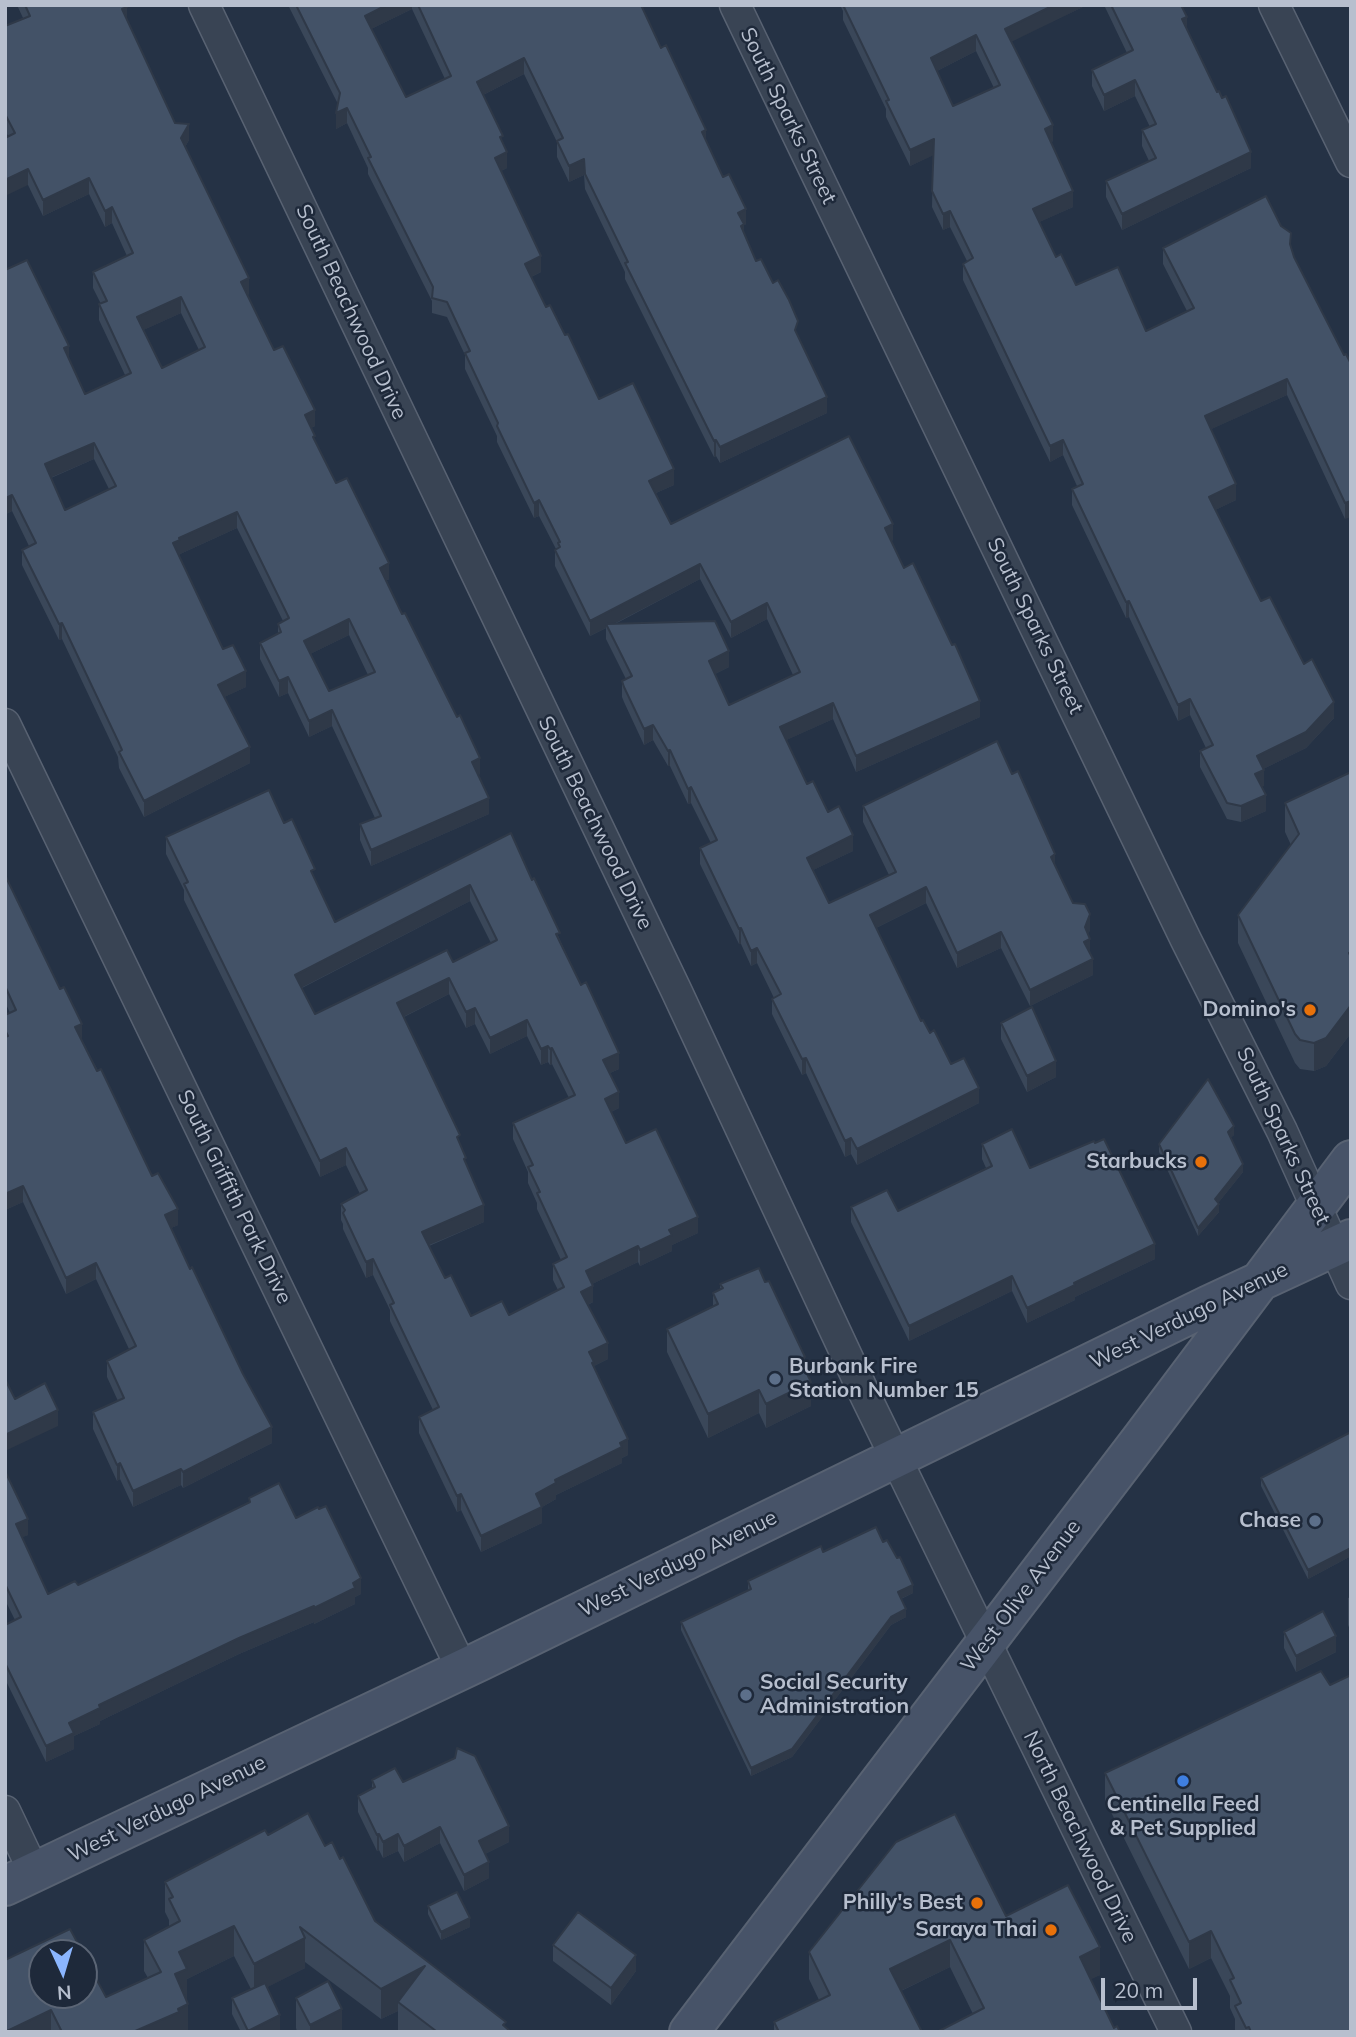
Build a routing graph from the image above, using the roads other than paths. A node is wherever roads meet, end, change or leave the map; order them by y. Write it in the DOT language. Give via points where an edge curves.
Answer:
graph roads {
  1 [pos="204,5"];
  2 [pos="734,5"];
  3 [pos="1274,5"];
  4 [pos="1351,162"];
  5 [pos="5,724"];
  6 [pos="1351,1160"];
  7 [pos="1317,1205"];
  8 [pos="1343,1243"];
  9 [pos="1260,1281"];
  10 [pos="1351,1283"];
  11 [pos="895,1458"];
  12 [pos="986,1642"];
  13 [pos="462,1669"];
  14 [pos="5,1811"];
  15 [pos="20,1879"];
  16 [pos="689,2032"];
  17 [pos="1176,2032"];
  1 -- 11 [label="street, South Beachwood Drive"];
  2 -- 7 [label="street, South Sparks Street"];
  3 -- 4 [label="street"];
  5 -- 13 [label="street, South Griffith Park Drive"];
  6 -- 7 [label="main road, West Olive Avenue"];
  7 -- 8 [label="street, South Sparks Street"];
  7 -- 9 [label="main road, West Olive Avenue"];
  8 -- 9 [label="main road, West Verdugo Avenue"];
  8 -- 10 [label="street, South Sparks Street"];
  9 -- 11 [label="main road, West Verdugo Avenue"];
  9 -- 12 [label="main road, West Olive Avenue"];
  11 -- 12 [label="street, South Beachwood Drive"];
  11 -- 13 [label="main road, West Verdugo Avenue"];
  12 -- 16 [label="main road, West Olive Avenue"];
  12 -- 17 [label="street, North Beachwood Drive"];
  13 -- 15 [label="main road, West Verdugo Avenue"];
  14 -- 15 [label="street"];
}
